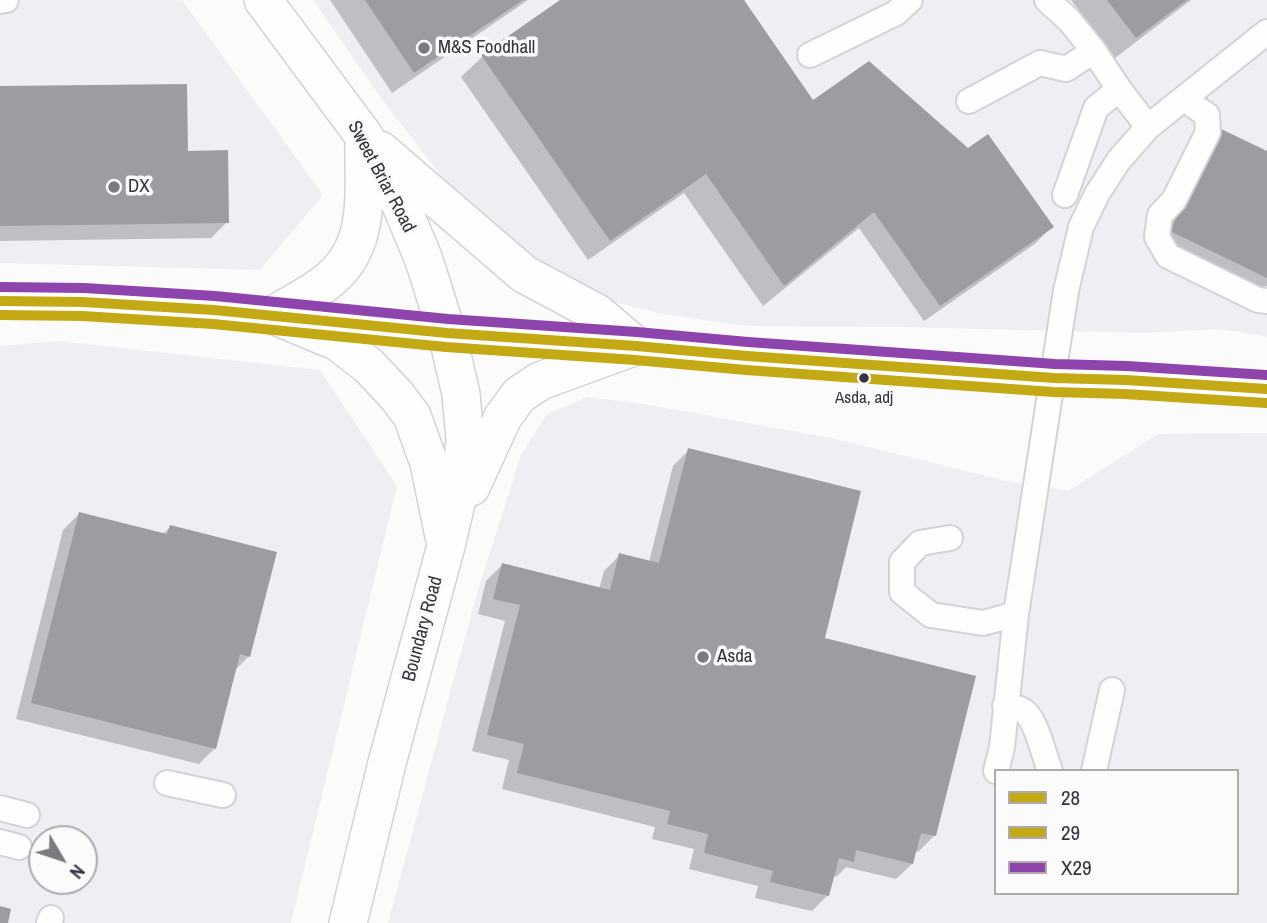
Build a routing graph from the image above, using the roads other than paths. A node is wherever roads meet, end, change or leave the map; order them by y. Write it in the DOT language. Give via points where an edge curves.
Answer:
graph roads {
  1 [pos="6,0"];
  2 [pos="263,0"];
  3 [pos="910,0"];
  4 [pos="1047,0"];
  5 [pos="0,1"];
  6 [pos="1267,32"];
  7 [pos="1094,51"];
  8 [pos="810,55"];
  9 [pos="1119,89"];
  10 [pos="1184,99"];
  11 [pos="968,101"];
  12 [pos="1148,127"];
  13 [pos="364,136"];
  14 [pos="1065,195"];
  15 [pos="1267,301"];
  16 [pos="0,302"];
  17 [pos="273,315"];
  18 [pos="447,334"];
  19 [pos="636,346"];
  20 [pos="1054,378"];
  21 [pos="1267,389"];
  22 [pos="950,538"];
  23 [pos="446,546"];
  24 [pos="1016,614"];
  25 [pos="1112,690"];
  26 [pos="1005,706"];
  27 [pos="996,769"];
  28 [pos="1048,769"];
  29 [pos="1094,769"];
  30 [pos="167,783"];
  31 [pos="223,795"];
  32 [pos="0,808"];
  33 [pos="27,815"];
  34 [pos="348,923"];
  1 -- 5 [label="street"];
  2 -- 13 [label="highway, Sweet Briar Road"];
  3 -- 8 [label="street" via="896,13"];
  4 -- 7 [label="street"];
  6 -- 10 [label="street"];
  7 -- 9 [label="street"];
  7 -- 11 [label="street" via="1066,69 1040,62"];
  9 -- 12 [label="street"];
  9 -- 14 [label="street" via="1096,107"];
  10 -- 12 [label="street"];
  10 -- 15 [label="street" via="1207,116 1208,132 1174,200 1160,215 1157,237 1168,256"];
  12 -- 20 [label="street" via="1119,160 1081,227 1066,291"];
  13 -- 17 [label="highway" via="363,212 360,236 349,259 326,283"];
  13 -- 18 [label="highway, Sweet Briar Road" via="424,260"];
  13 -- 19 [label="highway" via="524,274 597,313"];
  16 -- 17 [label="main road" via="83,302"];
  17 -- 18 [label="main road"];
  17 -- 23 [label="highway" via="338,342 369,366 412,416 429,463"];
  18 -- 19 [label="main road"];
  18 -- 23 [label="highway, Boundary Road" via="460,383 465,440"];
  19 -- 20 [label="main road"];
  19 -- 23 [label="highway" via="540,381 519,395 503,417"];
  20 -- 21 [label="main road"];
  20 -- 24 [label="street"];
  22 -- 24 [label="street" via="920,543 902,562 902,592 931,615 983,623"];
  23 -- 34 [label="highway, Boundary Road"];
  24 -- 26 [label="street"];
  25 -- 29 [label="street"];
  26 -- 27 [label="street"];
  26 -- 28 [label="street" via="1029,715"];
  30 -- 31 [label="street"];
  32 -- 33 [label="street"];
}
